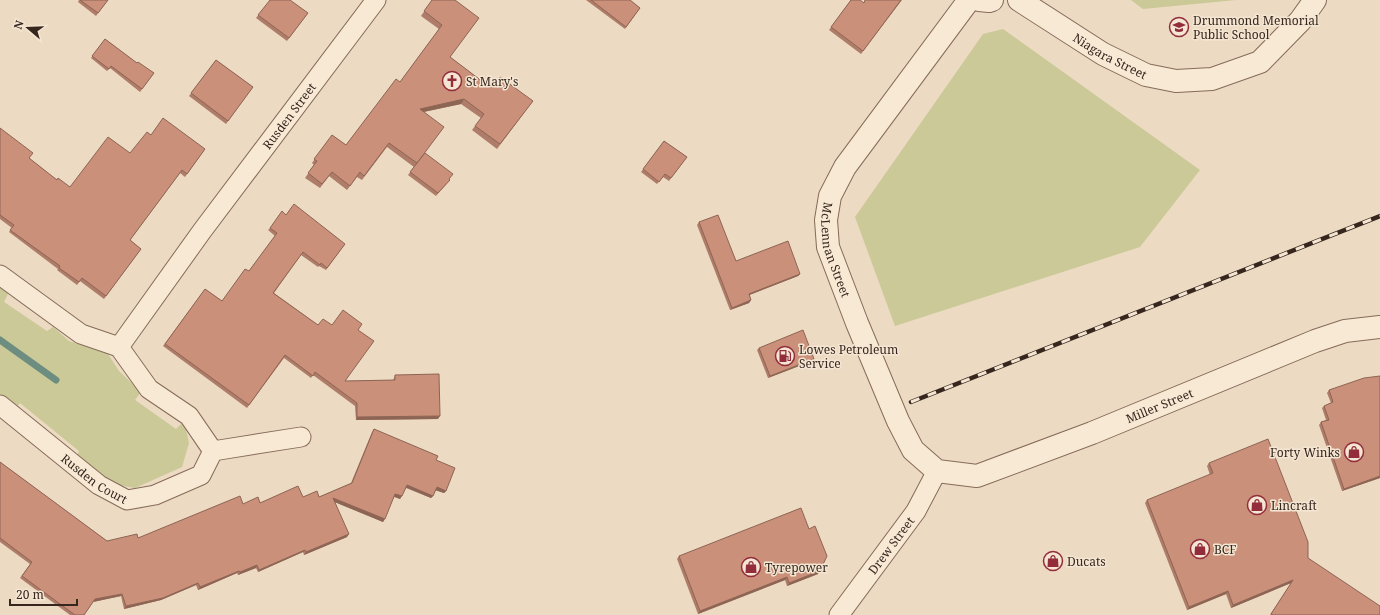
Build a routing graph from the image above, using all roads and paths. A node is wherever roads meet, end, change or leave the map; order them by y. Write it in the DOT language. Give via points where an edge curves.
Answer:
graph roads {
  1 [pos="376,0"];
  2 [pos="969,0"];
  3 [pos="978,0"];
  4 [pos="992,0"];
  5 [pos="1019,0"];
  6 [pos="1315,0"];
  7 [pos="0,275"];
  8 [pos="1380,327"];
  9 [pos="119,347"];
  10 [pos="0,405"];
  11 [pos="301,437"];
  12 [pos="213,451"];
  13 [pos="937,470"];
  14 [pos="839,615"];
  1 -- 9 [label="street, Rusden Street" via="202,231"];
  2 -- 13 [label="street, McLennan Street" via="845,167 830,196 826,220 828,247 898,421 913,450"];
  3 -- 4 [label="street"];
  5 -- 6 [label="street, Niagara Street" via="1103,54 1146,75 1176,81 1212,79 1260,62 1300,21"];
  7 -- 9 [label="street" via="81,334"];
  8 -- 13 [label="street, Miller Street" via="1345,331 1315,341 1092,433 977,476"];
  9 -- 12 [label="street" via="149,389 189,416"];
  10 -- 12 [label="street, Rusden Court" via="99,485 127,500 154,495 201,475"];
  11 -- 12 [label="street"];
  13 -- 14 [label="street, Drew Street" via="916,511"];
}
